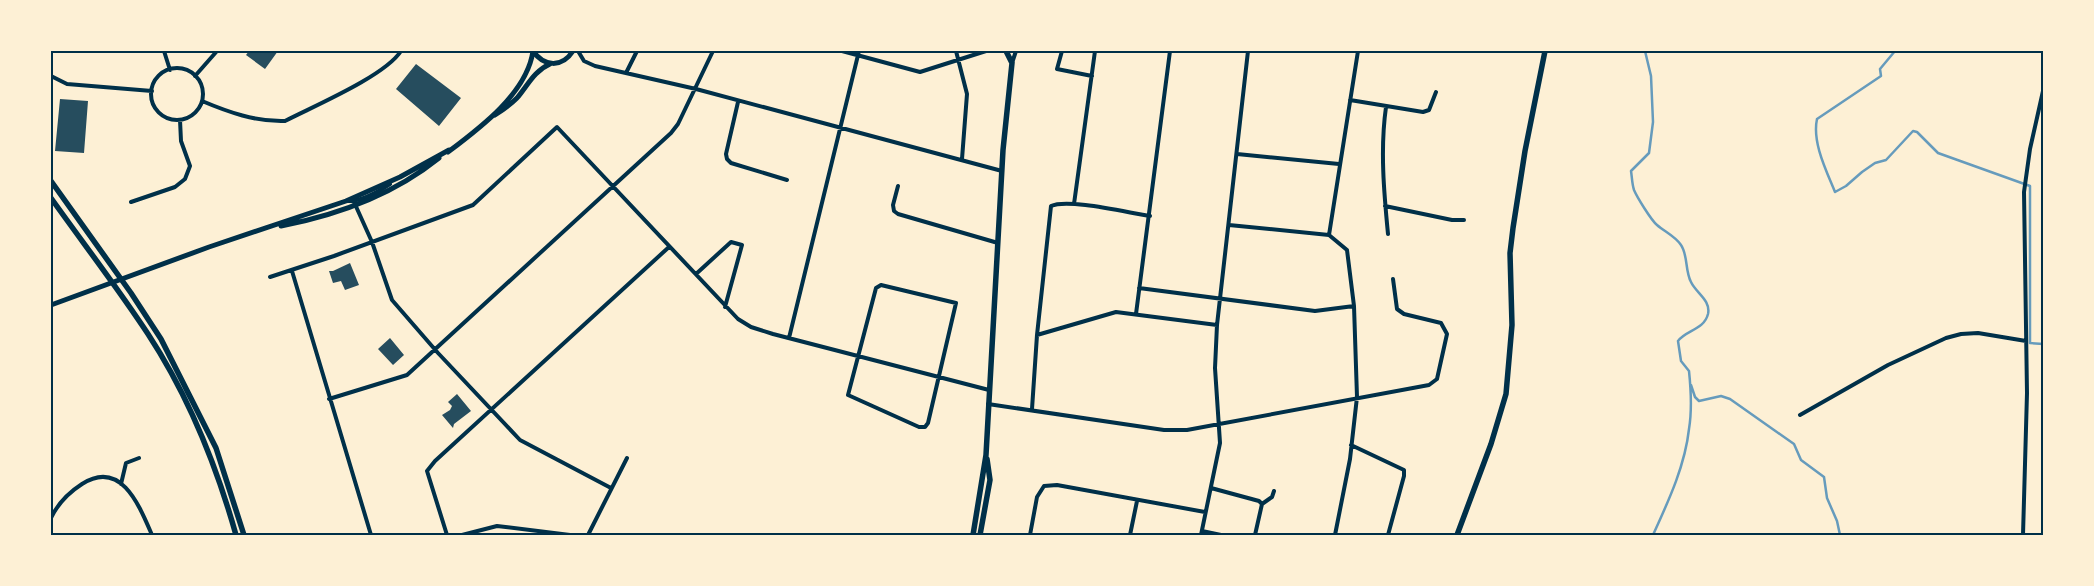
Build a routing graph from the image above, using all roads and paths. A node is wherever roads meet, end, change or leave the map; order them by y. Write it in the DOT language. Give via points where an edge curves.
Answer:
graph roads {
  1 [pos="164,51"];
  2 [pos="217,51"];
  3 [pos="402,51"];
  4 [pos="533,51"];
  5 [pos="573,51"];
  6 [pos="578,51"];
  7 [pos="636,51"];
  8 [pos="713,51"];
  9 [pos="842,51"];
  10 [pos="956,51"];
  11 [pos="986,51"];
  12 [pos="1006,51"];
  13 [pos="1016,51"];
  14 [pos="1062,51"];
  15 [pos="1095,51"];
  16 [pos="1170,51"];
  17 [pos="1248,51"];
  18 [pos="1358,51"];
  19 [pos="1545,51"];
  20 [pos="859,53"];
  21 [pos="959,61"];
  22 [pos="1012,63"];
  23 [pos="550,64"];
  24 [pos="170,70"];
  25 [pos="626,73"];
  26 [pos="51,76"];
  27 [pos="195,76"];
  28 [pos="1092,76"];
  29 [pos="696,89"];
  30 [pos="152,91"];
  31 [pos="2043,91"];
  32 [pos="1436,92"];
  33 [pos="1350,100"];
  34 [pos="202,101"];
  35 [pos="738,102"];
  36 [pos="1386,107"];
  37 [pos="490,118"];
  38 [pos="180,120"];
  39 [pos="842,128"];
  40 [pos="450,150"];
  41 [pos="1237,154"];
  42 [pos="962,159"];
  43 [pos="1339,164"];
  44 [pos="1002,171"];
  45 [pos="400,176"];
  46 [pos="787,180"];
  47 [pos="51,181"];
  48 [pos="613,185"];
  49 [pos="898,186"];
  50 [pos="51,198"];
  51 [pos="346,201"];
  52 [pos="131,202"];
  53 [pos="1074,204"];
  54 [pos="356,206"];
  55 [pos="1385,206"];
  56 [pos="1150,216"];
  57 [pos="1464,220"];
  58 [pos="1228,225"];
  59 [pos="261,230"];
  60 [pos="1388,234"];
  61 [pos="1328,235"];
  62 [pos="372,242"];
  63 [pos="998,243"];
  64 [pos="669,247"];
  65 [pos="292,271"];
  66 [pos="696,274"];
  67 [pos="270,278"];
  68 [pos="1393,279"];
  69 [pos="1139,288"];
  70 [pos="1220,298"];
  71 [pos="51,305"];
  72 [pos="1354,306"];
  73 [pos="725,307"];
  74 [pos="1136,314"];
  75 [pos="1217,325"];
  76 [pos="1037,335"];
  77 [pos="789,338"];
  78 [pos="2026,341"];
  79 [pos="435,350"];
  80 [pos="858,356"];
  81 [pos="938,376"];
  82 [pos="989,390"];
  83 [pos="1357,397"];
  84 [pos="329,399"];
  85 [pos="988,404"];
  86 [pos="1032,409"];
  87 [pos="491,410"];
  88 [pos="1800,415"];
  89 [pos="1220,425"];
  90 [pos="1351,445"];
  91 [pos="986,455"];
  92 [pos="139,458"];
  93 [pos="627,458"];
  94 [pos="121,484"];
  95 [pos="611,488"];
  96 [pos="1211,488"];
  97 [pos="1274,491"];
  98 [pos="1137,500"];
  99 [pos="1262,504"];
  100 [pos="1205,512"];
  101 [pos="51,518"];
  102 [pos="1201,533"];
  103 [pos="152,535"];
  104 [pos="236,535"];
  105 [pos="244,535"];
  106 [pos="371,535"];
  107 [pos="447,535"];
  108 [pos="462,535"];
  109 [pos="570,535"];
  110 [pos="588,535"];
  111 [pos="973,535"];
  112 [pos="980,535"];
  113 [pos="1030,535"];
  114 [pos="1130,535"];
  115 [pos="1221,535"];
  116 [pos="1255,535"];
  117 [pos="1335,535"];
  118 [pos="1388,535"];
  119 [pos="1456,535"];
  120 [pos="2023,535"];
  1 -- 24 [label="street"];
  2 -- 27 [label="street"];
  3 -- 34 [label="street" via="380,71 285,121 268,122"];
  4 -- 23 [label="street" via="543,62"];
  4 -- 37 [label="street" via="524,77"];
  5 -- 23 [label="street" via="564,62"];
  6 -- 25 [label="street" via="584,60 595,66"];
  7 -- 25 [label="street"];
  8 -- 29 [label="street"];
  9 -- 20 [label="street"];
  10 -- 21 [label="street"];
  11 -- 21 [label="street"];
  12 -- 22 [label="main road"];
  13 -- 22 [label="street"];
  14 -- 28 [label="street" via="1057,69"];
  15 -- 28 [label="street"];
  16 -- 56 [label="street"];
  17 -- 41 [label="street"];
  18 -- 33 [label="street"];
  19 -- 119 [label="main road" via="1525,151 1510,253 1512,345 1506,394 1491,444"];
  20 -- 21 [label="street" via="920,72"];
  20 -- 39 [label="street"];
  21 -- 42 [label="street" via="968,94"];
  22 -- 44 [label="main road"];
  23 -- 37 [label="street" via="541,68 505,109"];
  24 -- 27 [label="street" via="183,69"];
  24 -- 30 [label="street" via="158,78"];
  25 -- 29 [label="street"];
  26 -- 30 [label="street" via="66,84"];
  27 -- 34 [label="street" via="202,88"];
  28 -- 53 [label="street"];
  29 -- 35 [label="street"];
  29 -- 48 [label="street" via="672,133"];
  30 -- 38 [label="street" via="152,99 159,112 165,117"];
  31 -- 78 [label="street" via="2024,192"];
  32 -- 36 [label="street" via="1429,110 1423,112"];
  33 -- 36 [label="street"];
  33 -- 43 [label="street"];
  34 -- 38 [label="street" via="194,114"];
  35 -- 39 [label="street"];
  35 -- 46 [label="street" via="727,159"];
  36 -- 55 [label="street" via="1383,128"];
  37 -- 40 [label="street"];
  38 -- 52 [label="street" via="181,141 190,166 185,179 176,187"];
  39 -- 42 [label="street"];
  39 -- 77 [label="street"];
  40 -- 45 [label="street"];
  40 -- 54 [label="street" via="420,174"];
  41 -- 43 [label="street"];
  41 -- 58 [label="street"];
  42 -- 44 [label="street"];
  43 -- 61 [label="street"];
  44 -- 63 [label="main road"];
  45 -- 51 [label="street"];
  45 -- 54 [label="street"];
  47 -- 105 [label="main road" via="161,340 216,448"];
  48 -- 62 [label="street" via="558,127 473,205"];
  48 -- 64 [label="street"];
  48 -- 79 [label="street"];
  49 -- 63 [label="street" via="893,205 898,214"];
  50 -- 104 [label="main road" via="148,335 181,392 214,466"];
  51 -- 54 [label="street"];
  51 -- 59 [label="street"];
  53 -- 56 [label="street"];
  53 -- 76 [label="street" via="1051,206"];
  54 -- 59 [label="street" via="303,222"];
  54 -- 62 [label="street"];
  55 -- 57 [label="street"];
  55 -- 60 [label="street"];
  56 -- 69 [label="street"];
  58 -- 61 [label="street"];
  58 -- 70 [label="street"];
  59 -- 71 [label="street"];
  61 -- 72 [label="street" via="1347,250"];
  62 -- 65 [label="street"];
  62 -- 79 [label="street" via="392,300"];
  63 -- 82 [label="main road"];
  64 -- 66 [label="street"];
  64 -- 87 [label="street"];
  65 -- 67 [label="street"];
  65 -- 84 [label="street"];
  66 -- 73 [label="street"];
  66 -- 73 [label="street" via="731,242 742,245"];
  68 -- 83 [label="street" via="1396,309 1441,323 1447,334 1437,379 1429,385"];
  69 -- 70 [label="street"];
  69 -- 74 [label="street"];
  70 -- 72 [label="street" via="1315,310"];
  70 -- 75 [label="street"];
  72 -- 83 [label="street"];
  73 -- 77 [label="street" via="751,327"];
  74 -- 75 [label="street"];
  74 -- 76 [label="street" via="1116,312"];
  75 -- 89 [label="street" via="1215,368"];
  76 -- 86 [label="street"];
  77 -- 80 [label="street"];
  78 -- 88 [label="street" via="1978,334 1946,338 1888,365"];
  78 -- 120 [label="street"];
  79 -- 84 [label="street" via="407,375"];
  79 -- 87 [label="street"];
  80 -- 81 [label="street"];
  80 -- 81 [label="street" via="848,395 918,427 925,427 928,423"];
  80 -- 81 [label="street" via="876,288 881,285 956,303"];
  81 -- 82 [label="street"];
  82 -- 85 [label="main road"];
  83 -- 89 [label="street"];
  83 -- 90 [label="street"];
  84 -- 106 [label="street"];
  85 -- 86 [label="street"];
  85 -- 91 [label="main road"];
  86 -- 89 [label="street" via="1164,430"];
  87 -- 95 [label="street" via="520,440"];
  87 -- 107 [label="street" via="427,471"];
  89 -- 96 [label="street" via="1220,443"];
  90 -- 117 [label="street"];
  90 -- 118 [label="street" via="1404,470"];
  91 -- 111 [label="main road"];
  91 -- 112 [label="main road" via="990,480"];
  92 -- 94 [label="street" via="126,463"];
  93 -- 95 [label="street"];
  94 -- 101 [label="street" via="115,478 92,478 66,496"];
  94 -- 103 [label="street" via="143,515"];
  95 -- 110 [label="street"];
  96 -- 99 [label="street"];
  96 -- 100 [label="street"];
  97 -- 99 [label="street" via="1272,497"];
  98 -- 100 [label="street"];
  98 -- 113 [label="street" via="1044,486 1037,497"];
  98 -- 114 [label="street"];
  99 -- 116 [label="street"];
  100 -- 102 [label="street"];
  102 -- 115 [label="street"];
  108 -- 109 [label="street" via="497,526"];
}
